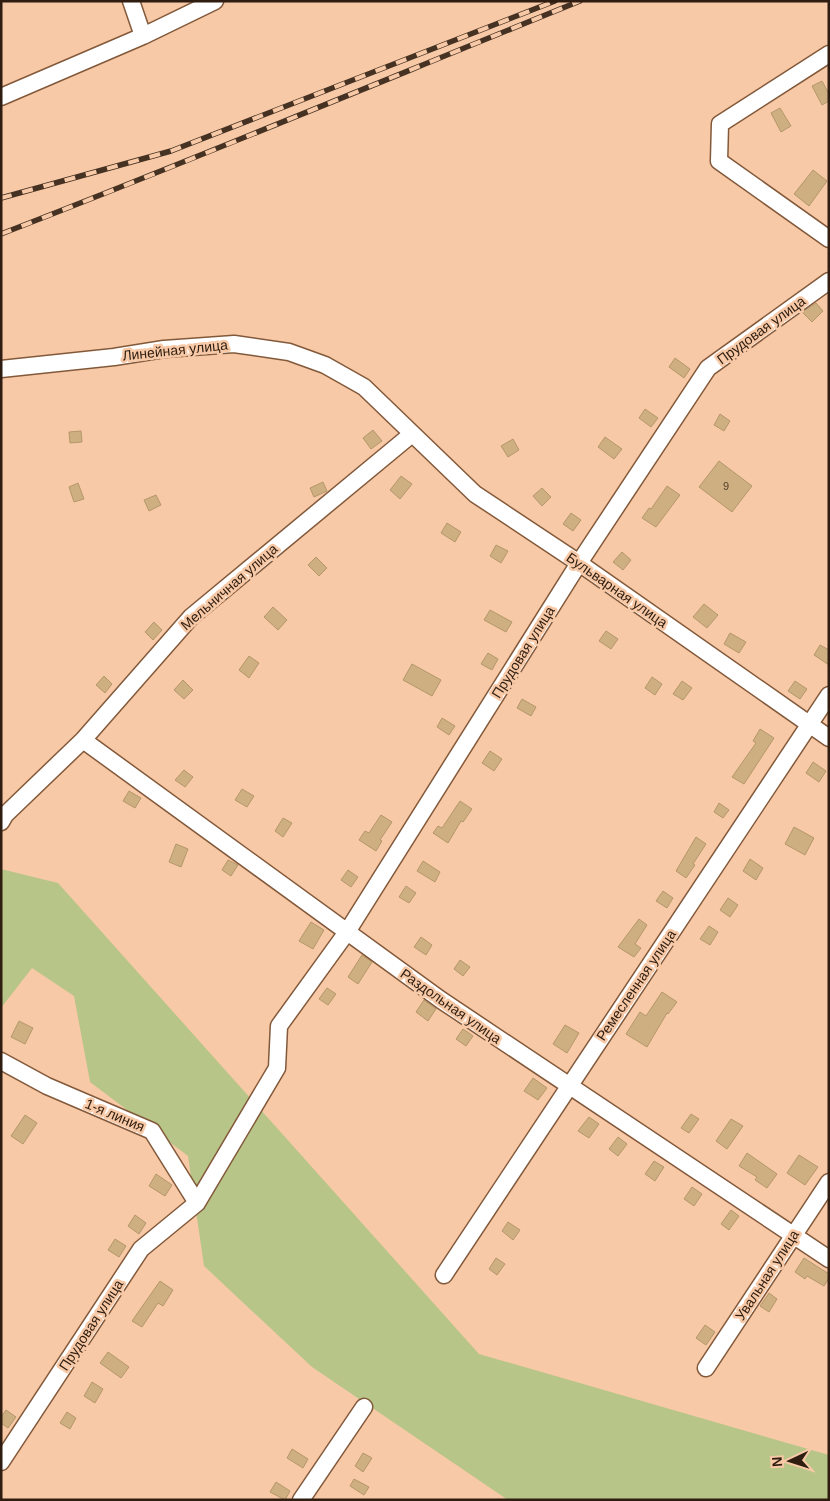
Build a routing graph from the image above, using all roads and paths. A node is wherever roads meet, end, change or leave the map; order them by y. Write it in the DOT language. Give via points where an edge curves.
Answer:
graph roads {
  1 [pos="131,1"];
  2 [pos="215,1"];
  3 [pos="143,36"];
  4 [pos="829,54"];
  5 [pos="1,97"];
  6 [pos="829,239"];
  7 [pos="829,281"];
  8 [pos="1,369"];
  9 [pos="412,434"];
  10 [pos="579,563"];
  11 [pos="829,695"];
  12 [pos="809,725"];
  13 [pos="829,738"];
  14 [pos="83,740"];
  15 [pos="1,822"];
  16 [pos="347,932"];
  17 [pos="1,1061"];
  18 [pos="570,1086"];
  19 [pos="829,1182"];
  20 [pos="197,1203"];
  21 [pos="793,1236"];
  22 [pos="829,1259"];
  23 [pos="444,1275"];
  24 [pos="706,1368"];
  25 [pos="364,1407"];
  26 [pos="1,1462"];
  27 [pos="301,1500"];
  1 -- 3 [label="street"];
  2 -- 3 [label="street"];
  3 -- 5 [label="street"];
  4 -- 6 [label="street" via="720,124 719,161"];
  7 -- 10 [label="street, Прудовая улица" via="708,368"];
  8 -- 9 [label="street, Линейная улица" via="234,344 289,352 325,365 364,386"];
  9 -- 10 [label="street, Бульварная улица" via="475,494"];
  9 -- 14 [label="street, Мельничная улица" via="191,617"];
  10 -- 12 [label="street, Бульварная улица"];
  10 -- 16 [label="street, Прудовая улица"];
  11 -- 12 [label="street, Ремесленная улица"];
  12 -- 13 [label="street, Бульварная улица"];
  12 -- 18 [label="street, Ремесленная улица"];
  14 -- 15 [label="street, Мельничная улица" via="4,815"];
  14 -- 16 [label="street, Раздольная улица"];
  16 -- 18 [label="street, Раздольная улица" via="441,1000"];
  16 -- 20 [label="street, Прудовая улица" via="279,1026 277,1068"];
  17 -- 20 [label="street, 1-я линия" via="47,1086 152,1131"];
  18 -- 21 [label="street, Раздольная улица"];
  18 -- 23 [label="street, Ремесленная улица"];
  19 -- 21 [label="street, Увальная улица"];
  20 -- 26 [label="street, Прудовая улица" via="141,1249"];
  21 -- 22 [label="street, Раздольная улица"];
  21 -- 24 [label="street, Увальная улица"];
  25 -- 27 [label="street"];
}
